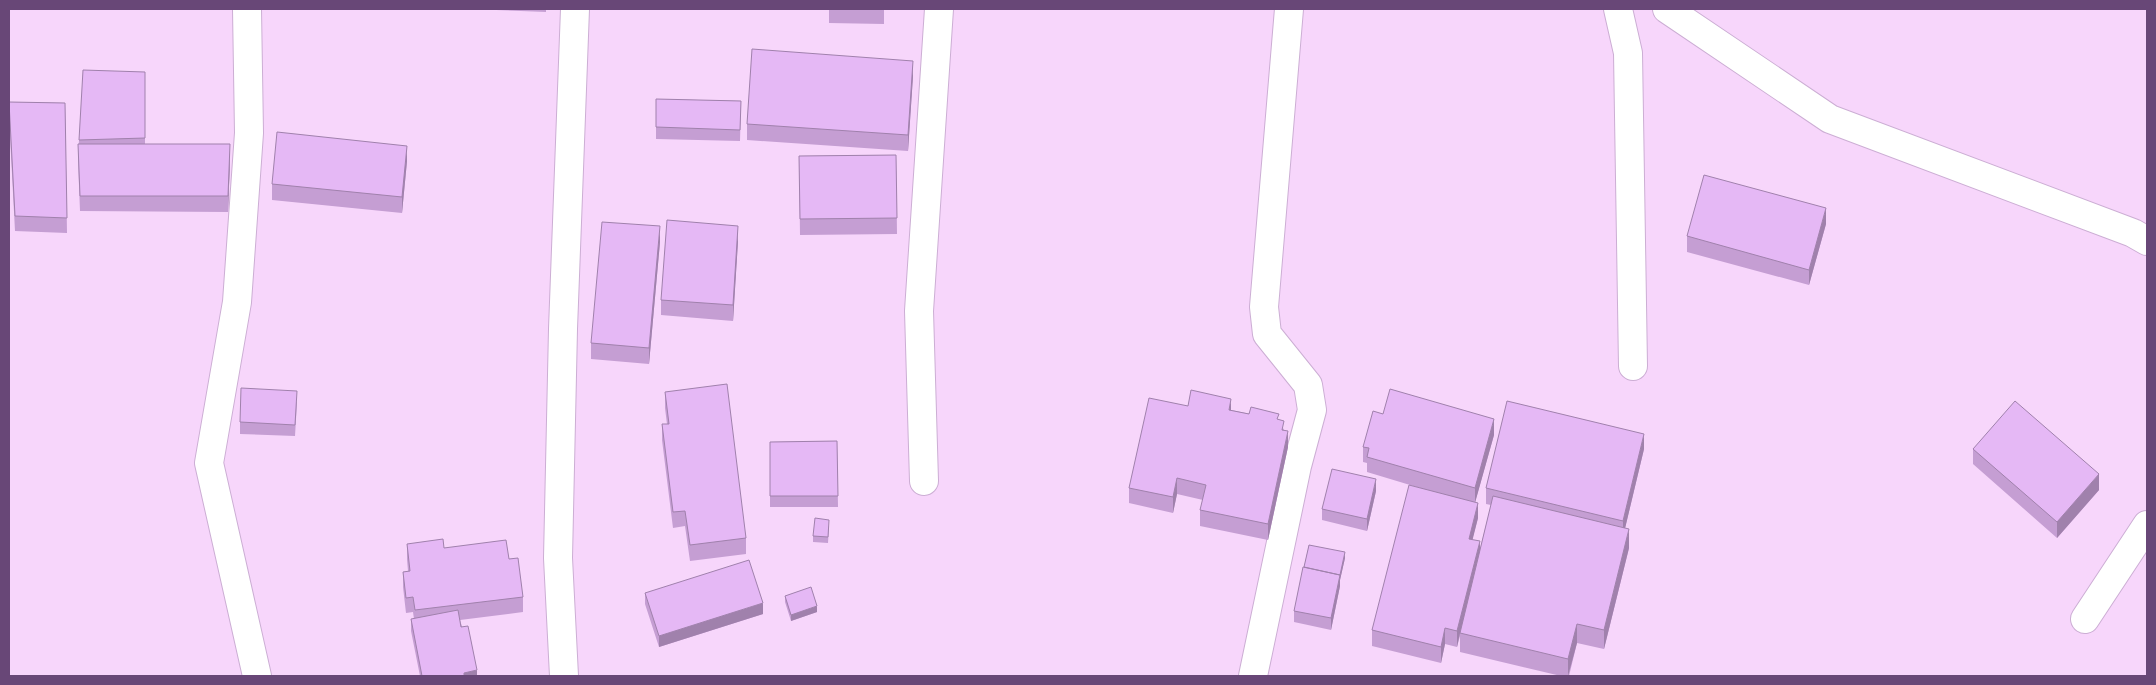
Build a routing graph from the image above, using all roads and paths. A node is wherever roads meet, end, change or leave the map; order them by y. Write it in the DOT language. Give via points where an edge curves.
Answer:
graph roads {
  1 [pos="247,9"];
  2 [pos="575,9"];
  3 [pos="938,9"];
  4 [pos="1289,9"];
  5 [pos="1618,9"];
  6 [pos="1667,9"];
  7 [pos="2147,241"];
  8 [pos="1633,366"];
  9 [pos="924,481"];
  10 [pos="2147,525"];
  11 [pos="2085,619"];
  12 [pos="257,676"];
  13 [pos="564,676"];
  14 [pos="1253,676"];
  1 -- 12 [label="street" via="249,133 236,302 209,463"];
  2 -- 13 [label="street" via="558,548"];
  3 -- 9 [label="street" via="919,311"];
  4 -- 14 [label="street" via="1264,307 1267,334 1308,385 1312,410 1297,466"];
  5 -- 8 [label="street" via="1628,53"];
  6 -- 7 [label="street" via="1830,119 2134,233"];
  10 -- 11 [label="street"];
}
